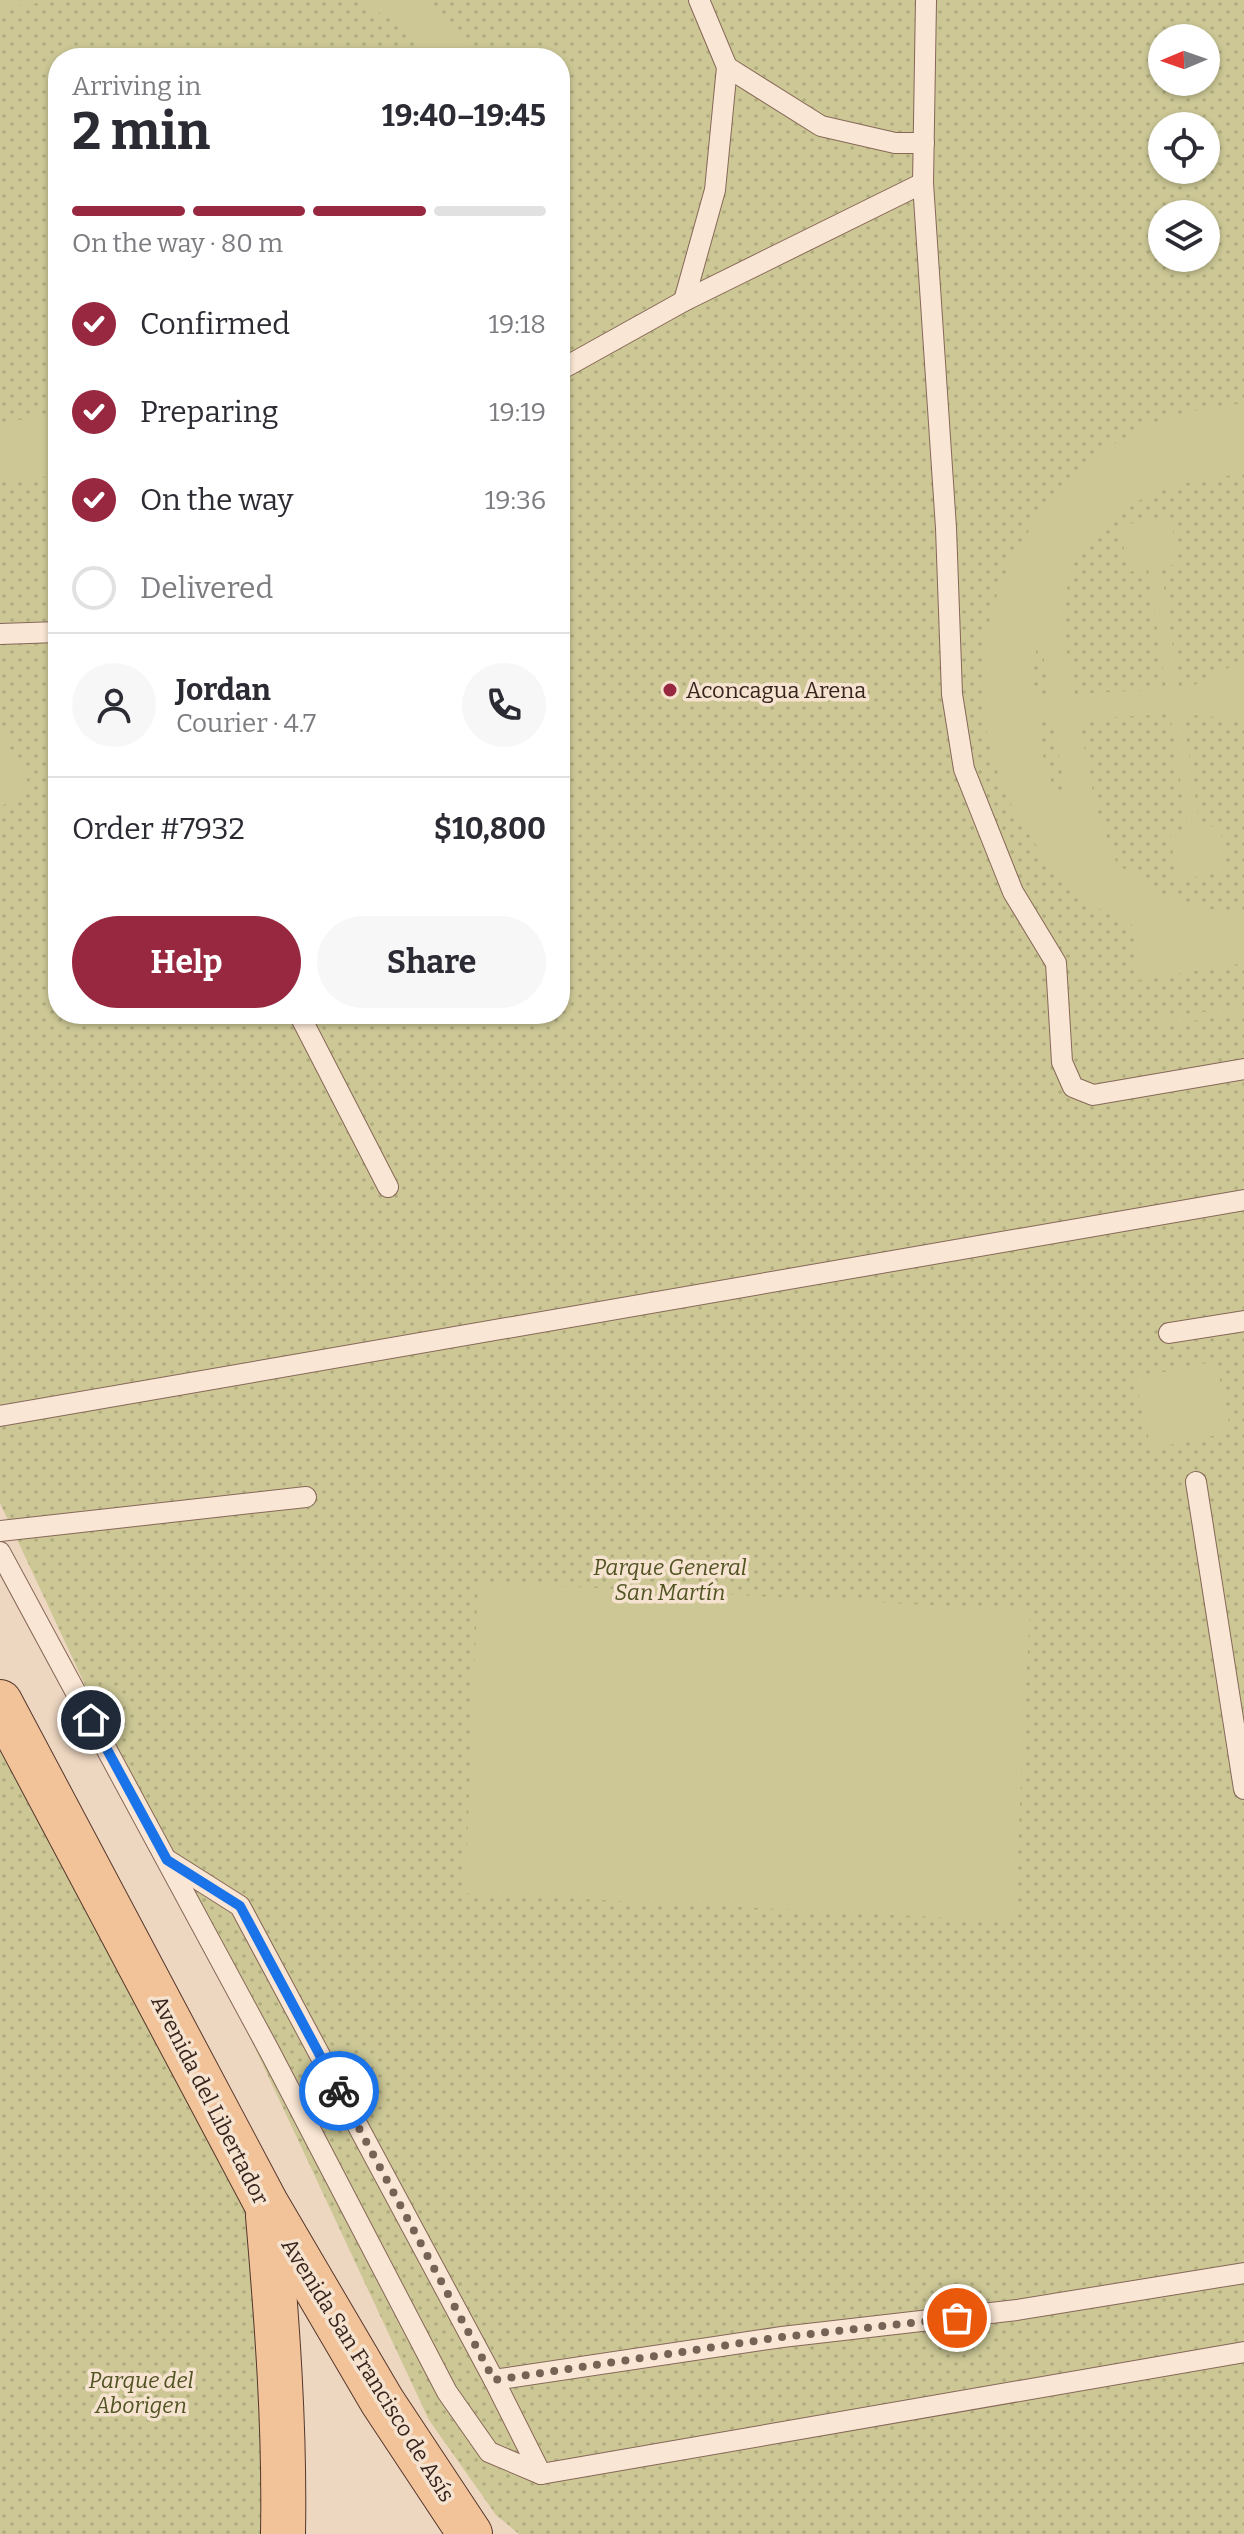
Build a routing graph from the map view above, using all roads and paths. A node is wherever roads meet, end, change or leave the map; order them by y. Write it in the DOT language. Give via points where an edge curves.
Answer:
graph roads {
  1 [pos="699,0"];
  2 [pos="926,0"];
  3 [pos="727,67"];
  4 [pos="924,143"];
  5 [pos="923,183"];
  6 [pos="684,301"];
  7 [pos="570,364"];
  8 [pos="48,632"];
  9 [pos="0,634"];
  10 [pos="304,1024"];
  11 [pos="1244,1069"];
  12 [pos="388,1187"];
  13 [pos="1244,1200"];
  14 [pos="1244,1321"];
  15 [pos="1169,1333"];
  16 [pos="0,1416"];
  17 [pos="1196,1482"];
  18 [pos="306,1497"];
  19 [pos="0,1531"];
  20 [pos="0,1552"];
  21 [pos="0,1702"];
  22 [pos="1240,1734"];
  23 [pos="1244,1789"];
  24 [pos="167,1860"];
  25 [pos="267,2205"];
  26 [pos="1244,2273"];
  27 [pos="1244,2352"];
  28 [pos="494,2380"];
  29 [pos="541,2474"];
  30 [pos="283,2534"];
  31 [pos="470,2534"];
  1 -- 3 [label="lane"];
  2 -- 4 [label="lane"];
  3 -- 4 [label="lane" via="821,126 895,143"];
  3 -- 6 [label="lane" via="715,190"];
  4 -- 5 [label="lane"];
  5 -- 6 [label="lane"];
  5 -- 11 [label="lane" via="952,694 964,769 1013,892 1056,963 1062,1062 1073,1087 1093,1095"];
  6 -- 7 [label="lane"];
  8 -- 9 [label="lane"];
  10 -- 12 [label="lane"];
  13 -- 16 [label="lane"];
  14 -- 15 [label="lane"];
  17 -- 22 [label="lane"];
  18 -- 19 [label="lane"];
  20 -- 24 [label="lane"];
  21 -- 25 [label="main road, Avenida del Libertador"];
  22 -- 23 [label="lane"];
  24 -- 28 [label="lane" via="240,1906"];
  24 -- 29 [label="lane" via="447,2392 489,2452"];
  25 -- 30 [label="main road, Avenida del Libertador" via="283,2436"];
  25 -- 31 [label="main road, Avenida San Francisco de Asís" via="382,2401"];
  26 -- 28 [label="lane" via="1017,2310 782,2337"];
  27 -- 29 [label="lane"];
  28 -- 29 [label="lane"];
}
